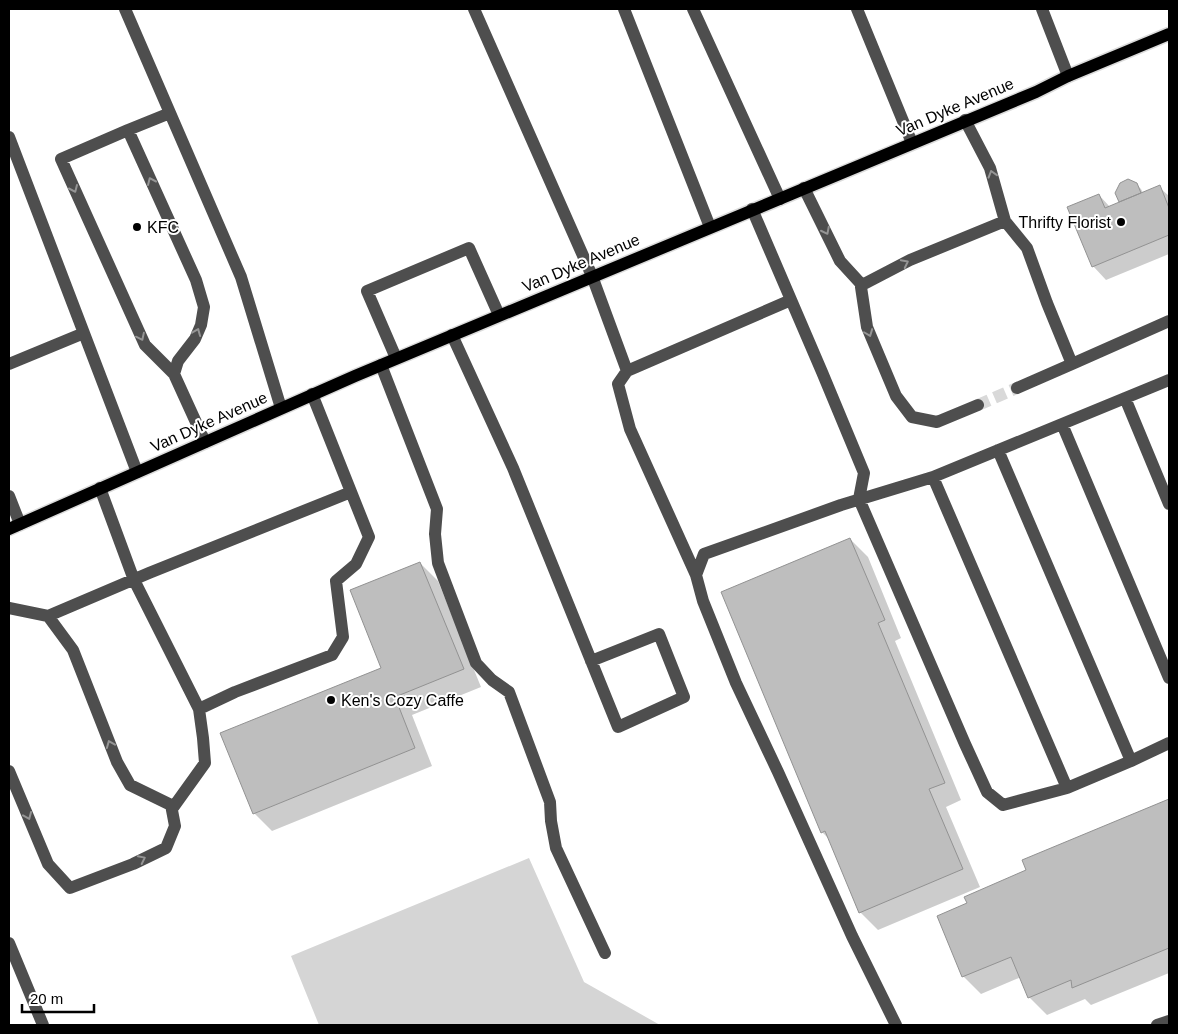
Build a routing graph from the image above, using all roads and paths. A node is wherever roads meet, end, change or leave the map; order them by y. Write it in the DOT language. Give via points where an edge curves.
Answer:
graph roads {
  1 [pos="125,9"];
  2 [pos="474,9"];
  3 [pos="624,9"];
  4 [pos="693,9"];
  5 [pos="857,9"];
  6 [pos="1042,9"];
  7 [pos="1169,34"];
  8 [pos="1068,76"];
  9 [pos="170,113"];
  10 [pos="965,120"];
  11 [pos="128,130"];
  12 [pos="9,137"];
  13 [pos="912,143"];
  14 [pos="804,188"];
  15 [pos="780,199"];
  16 [pos="752,209"];
  17 [pos="1006,221"];
  18 [pos="710,227"];
  19 [pos="592,276"];
  20 [pos="862,286"];
  21 [pos="791,300"];
  22 [pos="499,315"];
  23 [pos="1169,321"];
  24 [pos="84,333"];
  25 [pos="452,335"];
  26 [pos="396,358"];
  27 [pos="9,364"];
  28 [pos="1072,364"];
  29 [pos="381,365"];
  30 [pos="627,371"];
  31 [pos="174,374"];
  32 [pos="1169,380"];
  33 [pos="1017,388"];
  34 [pos="312,394"];
  35 [pos="1125,398"];
  36 [pos="978,405"];
  37 [pos="281,408"];
  38 [pos="1062,424"];
  39 [pos="205,442"];
  40 [pos="998,450"];
  41 [pos="137,472"];
  42 [pos="934,477"];
  43 [pos="100,488"];
  44 [pos="351,492"];
  45 [pos="9,496"];
  46 [pos="859,499"];
  47 [pos="1169,504"];
  48 [pos="14,526"];
  49 [pos="696,575"];
  50 [pos="134,580"];
  51 [pos="9,608"];
  52 [pos="48,616"];
  53 [pos="591,661"];
  54 [pos="1169,678"];
  55 [pos="199,709"];
  56 [pos="1169,743"];
  57 [pos="1131,761"];
  58 [pos="9,771"];
  59 [pos="1067,788"];
  60 [pos="172,809"];
  61 [pos="9,943"];
  62 [pos="605,953"];
  63 [pos="1169,1021"];
  64 [pos="43,1025"];
  65 [pos="896,1025"];
  66 [pos="1157,1025"];
  1 -- 9 [label="street"];
  2 -- 19 [label="street"];
  3 -- 18 [label="street"];
  4 -- 15 [label="street"];
  5 -- 13 [label="street"];
  6 -- 8 [label="street"];
  7 -- 8 [label="main road, Van Dyke Avenue"];
  8 -- 10 [label="main road, Van Dyke Avenue"];
  9 -- 11 [label="street"];
  9 -- 37 [label="street" via="241,277"];
  10 -- 13 [label="main road, Van Dyke Avenue"];
  17 -- 10 [label="street, one-way" via="990,168"];
  31 -- 11 [label="street, one-way" via="178,361 195,339 204,307 196,280"];
  11 -- 31 [label="street, one-way" via="61,159 145,345"];
  12 -- 24 [label="street"];
  13 -- 14 [label="main road, Van Dyke Avenue"];
  14 -- 15 [label="main road, Van Dyke Avenue"];
  14 -- 20 [label="street, one-way" via="840,261"];
  15 -- 16 [label="main road, Van Dyke Avenue"];
  16 -- 18 [label="main road, Van Dyke Avenue"];
  16 -- 21 [label="street"];
  20 -- 17 [label="street, one-way" via="910,260"];
  17 -- 28 [label="street" via="1027,248"];
  18 -- 19 [label="main road, Van Dyke Avenue"];
  19 -- 22 [label="main road, Van Dyke Avenue"];
  19 -- 30 [label="street"];
  20 -- 36 [label="street, one-way" via="867,327 896,396 912,417 937,422"];
  21 -- 30 [label="street"];
  21 -- 46 [label="street" via="864,473"];
  22 -- 25 [label="main road, Van Dyke Avenue"];
  22 -- 26 [label="street" via="469,248 367,291"];
  23 -- 28 [label="street"];
  24 -- 27 [label="street"];
  24 -- 41 [label="street"];
  25 -- 26 [label="main road, Van Dyke Avenue"];
  25 -- 53 [label="street" via="513,468"];
  26 -- 29 [label="main road, Van Dyke Avenue"];
  28 -- 33 [label="street"];
  29 -- 34 [label="main road, Van Dyke Avenue"];
  29 -- 62 [label="street" via="437,509 438,563 476,663 509,692 550,802 556,848"];
  30 -- 49 [label="street" via="618,384 630,429"];
  31 -- 39 [label="street"];
  32 -- 35 [label="street"];
  34 -- 37 [label="main road, Van Dyke Avenue"];
  34 -- 44 [label="street"];
  35 -- 38 [label="street"];
  35 -- 47 [label="street"];
  37 -- 39 [label="main road, Van Dyke Avenue"];
  38 -- 40 [label="street"];
  38 -- 54 [label="street"];
  39 -- 41 [label="main road, Van Dyke Avenue"];
  40 -- 42 [label="street"];
  40 -- 57 [label="street"];
  41 -- 43 [label="main road, Van Dyke Avenue"];
  42 -- 46 [label="street"];
  42 -- 59 [label="street"];
  43 -- 48 [label="main road, Van Dyke Avenue"];
  43 -- 50 [label="street"];
  44 -- 50 [label="street"];
  44 -- 55 [label="street" via="368,537 356,564 336,581 343,637 332,655"];
  45 -- 48 [label="street"];
  46 -- 49 [label="street" via="704,554"];
  46 -- 59 [label="street" via="987,792 1003,804"];
  49 -- 65 [label="street" via="736,683"];
  50 -- 52 [label="street"];
  50 -- 55 [label="street"];
  51 -- 52 [label="street"];
  60 -- 52 [label="street, one-way" via="172,805 130,785 117,762 73,650"];
  53 -- 53 [label="street" via="618,727 684,698 659,634"];
  55 -- 60 [label="street" via="206,763"];
  56 -- 57 [label="street"];
  57 -- 59 [label="street"];
  58 -- 60 [label="street, one-way" via="48,864 70,888 166,848 175,826"];
  61 -- 64 [label="street"];
  63 -- 66 [label="street"];
}
